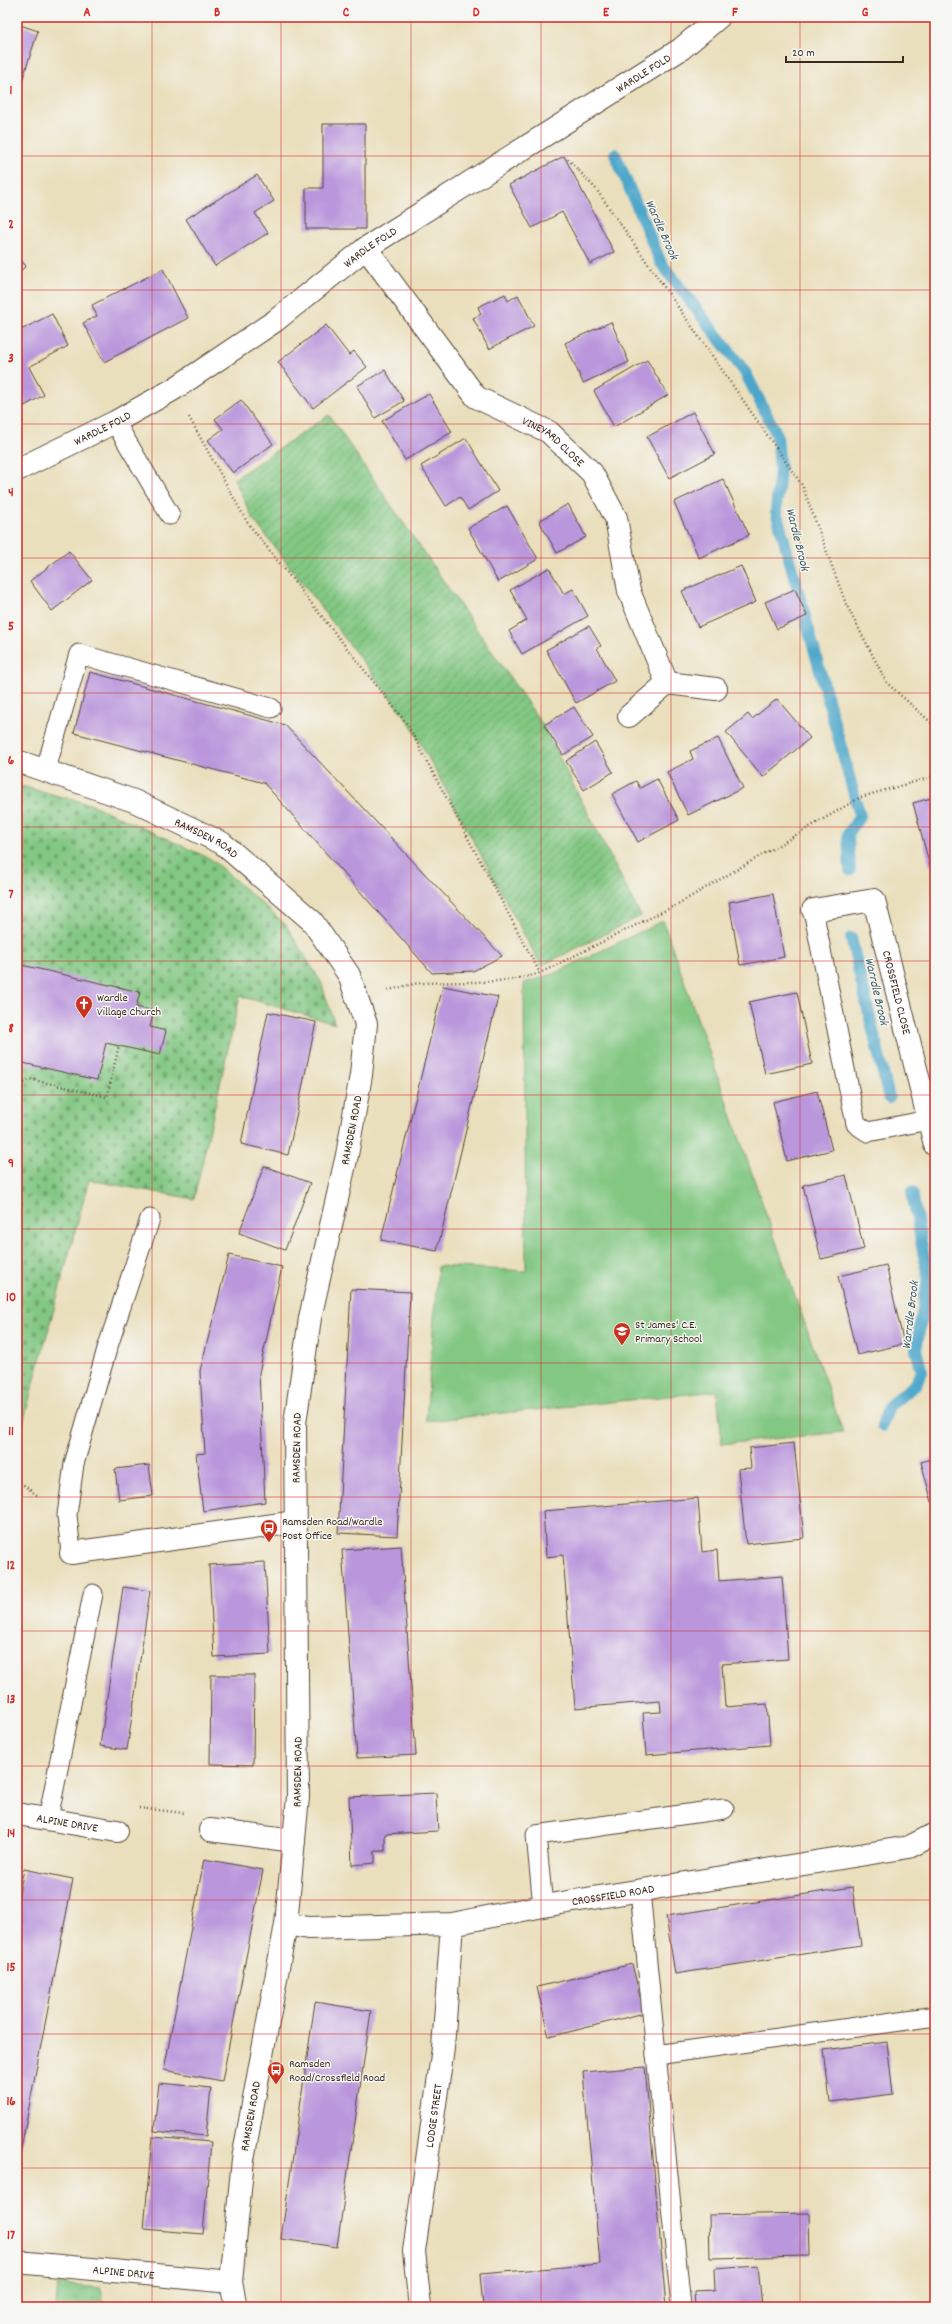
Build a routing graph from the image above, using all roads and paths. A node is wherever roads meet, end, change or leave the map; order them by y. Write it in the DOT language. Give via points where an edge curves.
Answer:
graph roads {
  1 [pos="719,17"];
  2 [pos="546,135"];
  3 [pos="366,248"];
  4 [pos="174,389"];
  5 [pos="115,422"];
  6 [pos="17,470"];
  7 [pos="170,515"];
  8 [pos="668,683"];
  9 [pos="716,689"];
  10 [pos="271,708"];
  11 [pos="629,716"];
  12 [pos="935,726"];
  13 [pos="17,761"];
  14 [pos="45,772"];
  15 [pos="935,776"];
  16 [pos="813,910"];
  17 [pos="540,973"];
  18 [pos="397,989"];
  19 [pos="119,1045"];
  20 [pos="17,1087"];
  21 [pos="928,1120"];
  22 [pos="935,1145"];
  23 [pos="150,1219"];
  24 [pos="296,1522"];
  25 [pos="71,1553"];
  26 [pos="94,1594"];
  27 [pos="724,1809"];
  28 [pos="17,1814"];
  29 [pos="48,1819"];
  30 [pos="210,1830"];
  31 [pos="117,1831"];
  32 [pos="935,1834"];
  33 [pos="294,1841"];
  34 [pos="640,1891"];
  35 [pos="543,1906"];
  36 [pos="286,1924"];
  37 [pos="452,1924"];
  38 [pos="930,2016"];
  39 [pos="656,2055"];
  40 [pos="17,2262"];
  41 [pos="231,2282"];
  42 [pos="236,2307"];
  43 [pos="420,2307"];
  44 [pos="681,2307"];
  1 -- 2 [label="street, WARDLE FOLD" via="681,49"];
  2 -- 3 [label="street, WARDLE FOLD"];
  2 -- 12 [label="path" via="596,189 802,485 846,604 887,683"];
  3 -- 4 [label="street, WARDLE FOLD" via="275,321"];
  3 -- 8 [label="street, VINEYARD CLOSE" via="476,397 549,432 592,473 616,518 629,591"];
  4 -- 5 [label="street, WARDLE FOLD"];
  4 -- 17 [label="path" via="247,522 407,724"];
  5 -- 6 [label="street, WARDLE FOLD"];
  5 -- 7 [label="lane"];
  8 -- 9 [label="street"];
  8 -- 11 [label="street"];
  10 -- 14 [label="lane" via="79,654"];
  13 -- 14 [label="street, RAMSDEN ROAD"];
  14 -- 24 [label="street, RAMSDEN ROAD" via="134,801 222,843 312,921 349,974 366,1024 361,1075 347,1155 310,1318 295,1423"];
  15 -- 17 [label="path" via="861,798 678,904"];
  16 -- 21 [label="street, CROSSFIELD CLOSE" via="874,900"];
  16 -- 21 [label="lane" via="856,1124 868,1132"];
  17 -- 18 [label="path" via="525,978 484,982 422,983"];
  19 -- 20 [label="path" via="107,1097 30,1079"];
  21 -- 22 [label="street, CROSSFIELD CLOSE"];
  23 -- 25 [label="lane" via="107,1349 74,1464 67,1515"];
  24 -- 25 [label="street"];
  24 -- 33 [label="street, RAMSDEN ROAD" via="298,1797"];
  26 -- 29 [label="lane"];
  27 -- 35 [label="lane" via="536,1835"];
  28 -- 29 [label="street, ALPINE DRIVE"];
  29 -- 31 [label="street, ALPINE DRIVE"];
  30 -- 31 [label="path" via="190,1814 137,1808"];
  30 -- 33 [label="street"];
  32 -- 34 [label="street, CROSSFIELD ROAD" via="909,1847"];
  33 -- 36 [label="street, RAMSDEN ROAD"];
  34 -- 35 [label="street, CROSSFIELD ROAD"];
  34 -- 39 [label="lane"];
  35 -- 37 [label="street, CROSSFIELD ROAD"];
  36 -- 37 [label="street, CROSSFIELD ROAD" via="308,1928"];
  36 -- 41 [label="street, RAMSDEN ROAD" via="243,2159"];
  37 -- 43 [label="street, LODGE STREET" via="443,2048 414,2251"];
  38 -- 39 [label="lane"];
  39 -- 44 [label="lane"];
  40 -- 41 [label="street, ALPINE DRIVE"];
  41 -- 42 [label="street, RAMSDEN ROAD"];
}
